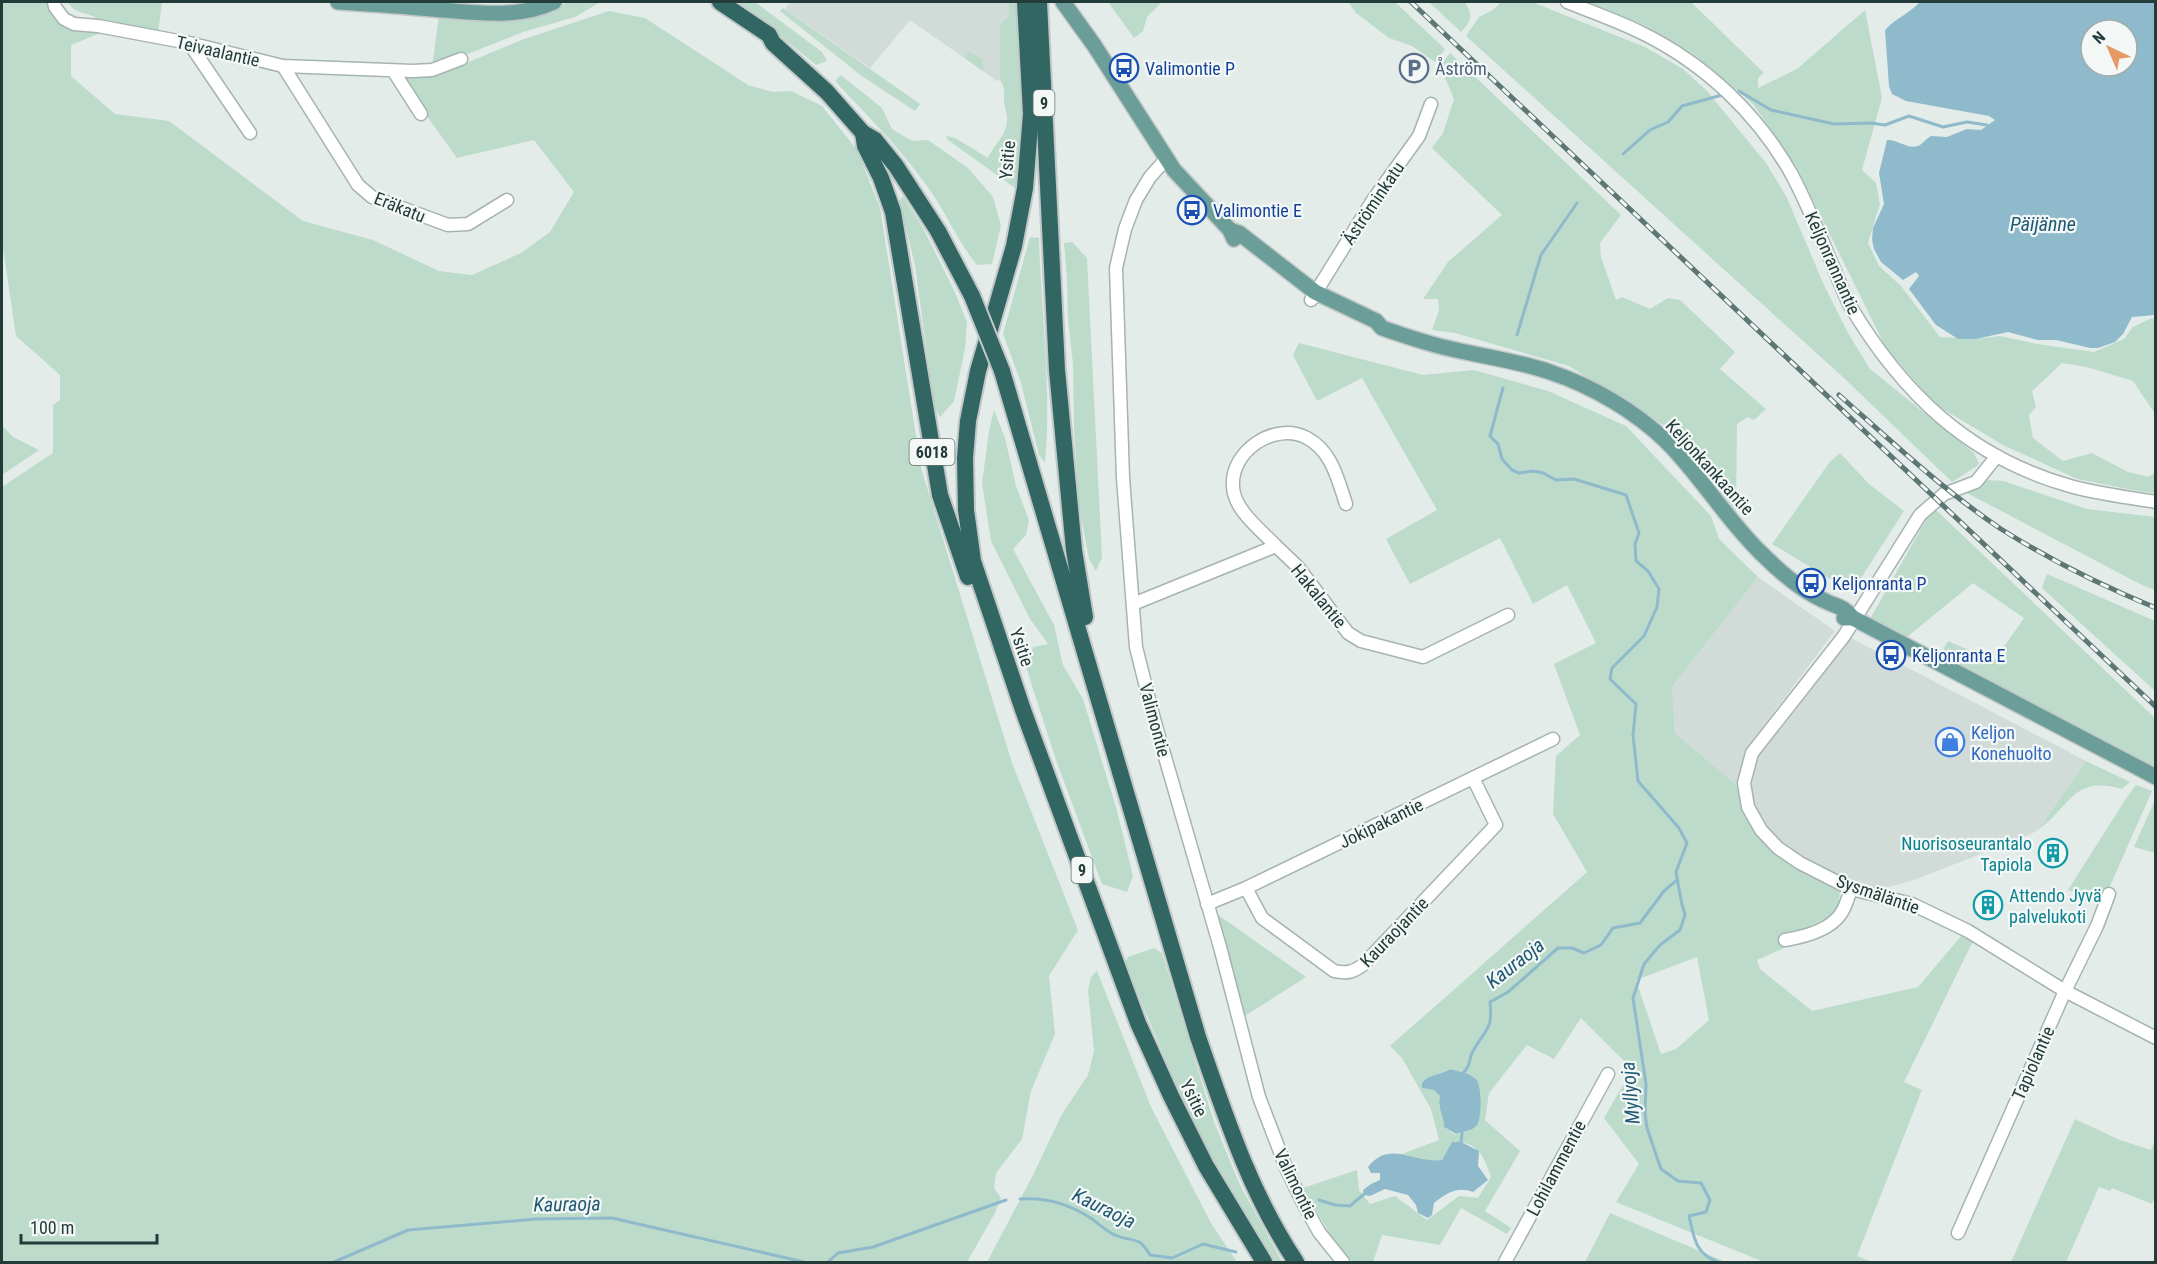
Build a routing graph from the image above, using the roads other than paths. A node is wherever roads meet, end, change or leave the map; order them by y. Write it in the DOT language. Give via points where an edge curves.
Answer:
graph roads {
  1 [pos="54,2"];
  2 [pos="338,2"];
  3 [pos="554,2"];
  4 [pos="706,2"];
  5 [pos="720,2"];
  6 [pos="1024,2"];
  7 [pos="1039,2"];
  8 [pos="1567,2"];
  9 [pos="1065,4"];
  10 [pos="189,43"];
  11 [pos="772,43"];
  12 [pos="461,59"];
  13 [pos="283,66"];
  14 [pos="393,72"];
  15 [pos="1431,104"];
  16 [pos="421,114"];
  17 [pos="250,133"];
  18 [pos="862,133"];
  19 [pos="1166,159"];
  20 [pos="507,200"];
  21 [pos="1313,296"];
  22 [pos="1997,456"];
  23 [pos="2156,502"];
  24 [pos="1346,504"];
  25 [pos="1276,546"];
  26 [pos="1133,604"];
  27 [pos="1508,615"];
  28 [pos="1854,619"];
  29 [pos="999,642"];
  30 [pos="1089,663"];
  31 [pos="1553,739"];
  32 [pos="2156,777"];
  33 [pos="1473,778"];
  34 [pos="1246,888"];
  35 [pos="1851,889"];
  36 [pos="2109,894"];
  37 [pos="1207,904"];
  38 [pos="1785,940"];
  39 [pos="2065,991"];
  40 [pos="2156,1038"];
  41 [pos="1608,1074"];
  42 [pos="1958,1233"];
  43 [pos="1264,1263"];
  44 [pos="1296,1263"];
  45 [pos="1343,1263"];
  46 [pos="1505,1263"];
  1 -- 10 [label="street, Teivaalantie" via="64,19 74,24"];
  2 -- 3 [label="main road" via="479,13 518,12"];
  4 -- 11 [label="highway, 6018"];
  5 -- 11 [label="highway, 6018" via="769,35"];
  6 -- 29 [label="highway, Ysitie / 9" via="1030,114 1025,188 1011,256 971,401 965,458 970,545"];
  7 -- 30 [label="highway, 9" via="1057,370"];
  8 -- 22 [label="street, Keljonrannantie" via="1671,49 1716,82 1746,111 1792,177 1849,304 1883,358 1934,411"];
  9 -- 19 [label="main road, Keljonkankaantie"];
  10 -- 13 [label="street, Teivaalantie"];
  10 -- 17 [label="street"];
  11 -- 18 [label="highway, 6018" via="827,92"];
  12 -- 14 [label="street, Teivaalantie" via="432,70"];
  13 -- 14 [label="street, Teivaalantie"];
  13 -- 20 [label="street, Eräkatu" via="358,184 372,197 448,225 468,224"];
  14 -- 16 [label="street"];
  15 -- 21 [label="street, Äströminkatu" via="1419,136 1372,200"];
  18 -- 29 [label="highway, 6018" via="893,212 940,495 980,612"];
  18 -- 30 [label="highway, 6018, bridge" via="875,140 896,166 938,231 972,296 1002,371"];
  19 -- 21 [label="main road, Keljonkankaantie" via="1234,239"];
  19 -- 26 [label="street, Valimontie" via="1136,200 1116,268 1123,478"];
  21 -- 28 [label="main road, Keljonkankaantie" via="1373,329 1382,328 1550,372 1609,400 1666,442 1762,554 1796,584 1848,611"];
  22 -- 23 [label="street, Keljonrannantie" via="2070,486"];
  22 -- 28 [label="street, Sysmäläntie" via="1976,482 1944,494 1920,515"];
  24 -- 25 [label="street, Hakalantie" via="1335,470 1324,452 1307,437 1277,434 1259,441 1246,450 1235,468 1232,488 1239,507"];
  25 -- 26 [label="street"];
  25 -- 27 [label="street, Hakalantie" via="1298,567 1348,633 1361,642 1424,657"];
  26 -- 37 [label="street, Valimontie" via="1136,647"];
  28 -- 32 [label="main road, Keljonkankaantie"];
  28 -- 35 [label="street, Sysmäläntie" via="1752,753 1744,783 1748,807 1761,830 1778,848"];
  29 -- 43 [label="highway, Ysitie / 9" via="1138,1023 1206,1166"];
  30 -- 44 [label="highway, Ysitie / 9" via="1198,1037 1234,1142 1277,1234"];
  31 -- 33 [label="street, Jokipakantie"];
  33 -- 34 [label="street, Jokipakantie"];
  33 -- 34 [label="street, Kauraojantie" via="1496,825 1356,970 1345,974 1335,971 1262,918"];
  34 -- 37 [label="street, Jokipakantie"];
  35 -- 38 [label="street" via="1840,916 1829,925"];
  35 -- 39 [label="street, Sysmäläntie" via="1912,904 1968,931"];
  36 -- 39 [label="street, Tapiolantie"];
  37 -- 45 [label="street, Valimontie" via="1256,1086 1280,1155 1319,1232"];
  39 -- 40 [label="street, Sysmäläntie"];
  39 -- 42 [label="street, Tapiolantie"];
  41 -- 46 [label="street, Lohilammentie"];
}
